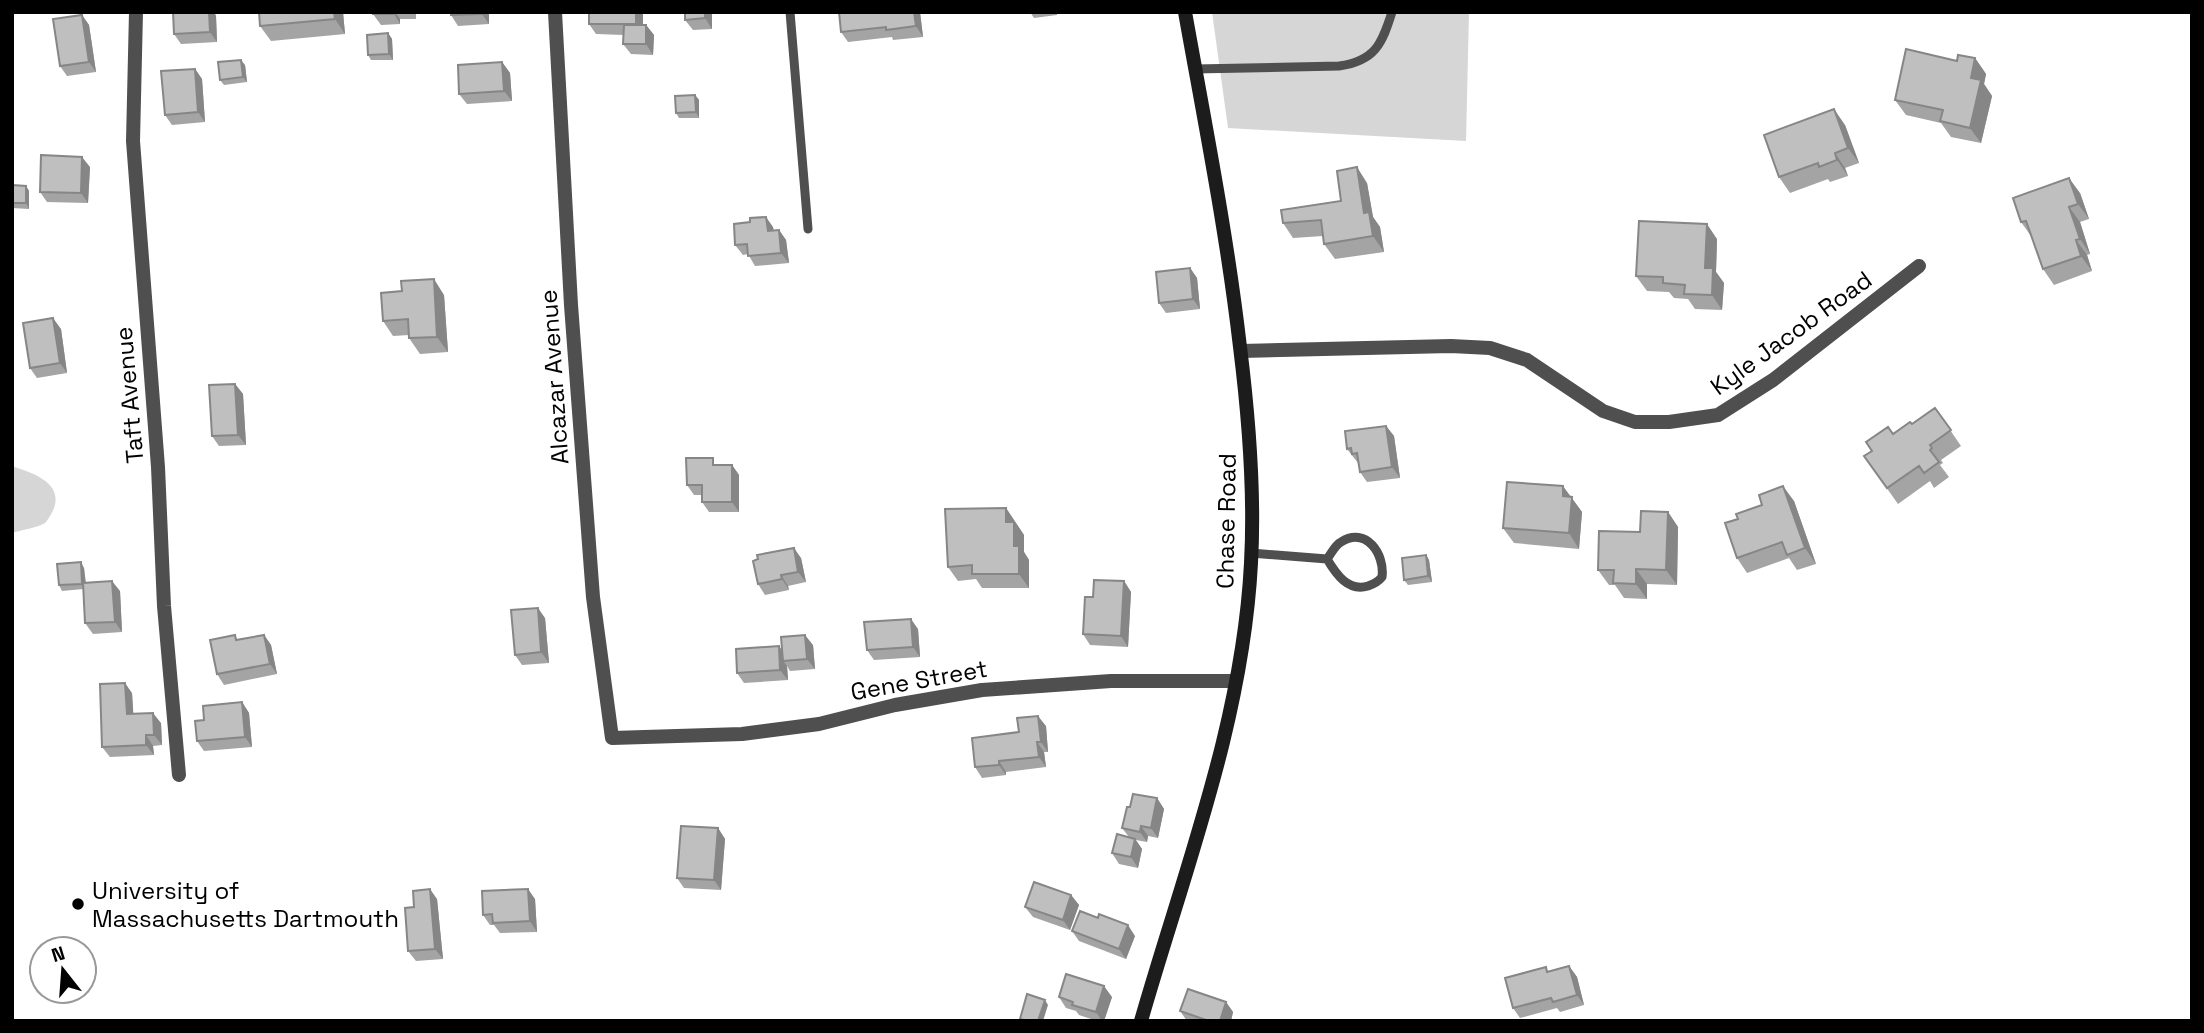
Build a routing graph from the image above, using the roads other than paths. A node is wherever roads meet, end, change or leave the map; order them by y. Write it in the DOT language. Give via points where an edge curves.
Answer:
graph roads {
  1 [pos="136,12"];
  2 [pos="555,12"];
  3 [pos="790,12"];
  4 [pos="1185,12"];
  5 [pos="1392,12"];
  6 [pos="1195,69"];
  7 [pos="808,229"];
  8 [pos="1919,267"];
  9 [pos="1241,351"];
  10 [pos="1251,553"];
  11 [pos="1327,559"];
  12 [pos="1235,681"];
  13 [pos="612,738"];
  14 [pos="179,775"];
  15 [pos="1141,1021"];
  1 -- 14 [label="street, Taft Avenue" via="133,141"];
  2 -- 13 [label="street, Alcazar Avenue" via="593,597"];
  3 -- 7 [label="lane"];
  4 -- 6 [label="street, Chase Road"];
  5 -- 6 [label="lane" via="1376,50 1353,64"];
  6 -- 9 [label="street, Chase Road"];
  8 -- 9 [label="street, Kyle Jacob Road" via="1773,380 1718,415 1669,422 1635,422 1603,411 1527,360 1490,348"];
  9 -- 10 [label="street, Chase Road" via="1251,466"];
  10 -- 11 [label="lane"];
  10 -- 12 [label="street, Chase Road"];
  11 -- 11 [label="lane" via="1338,576 1353,586 1364,587 1382,577 1378,551 1363,539 1339,542"];
  12 -- 13 [label="street, Gene Street" via="1111,681 982,690 820,724 742,734"];
  12 -- 15 [label="street, Chase Road" via="1201,824"];
}
